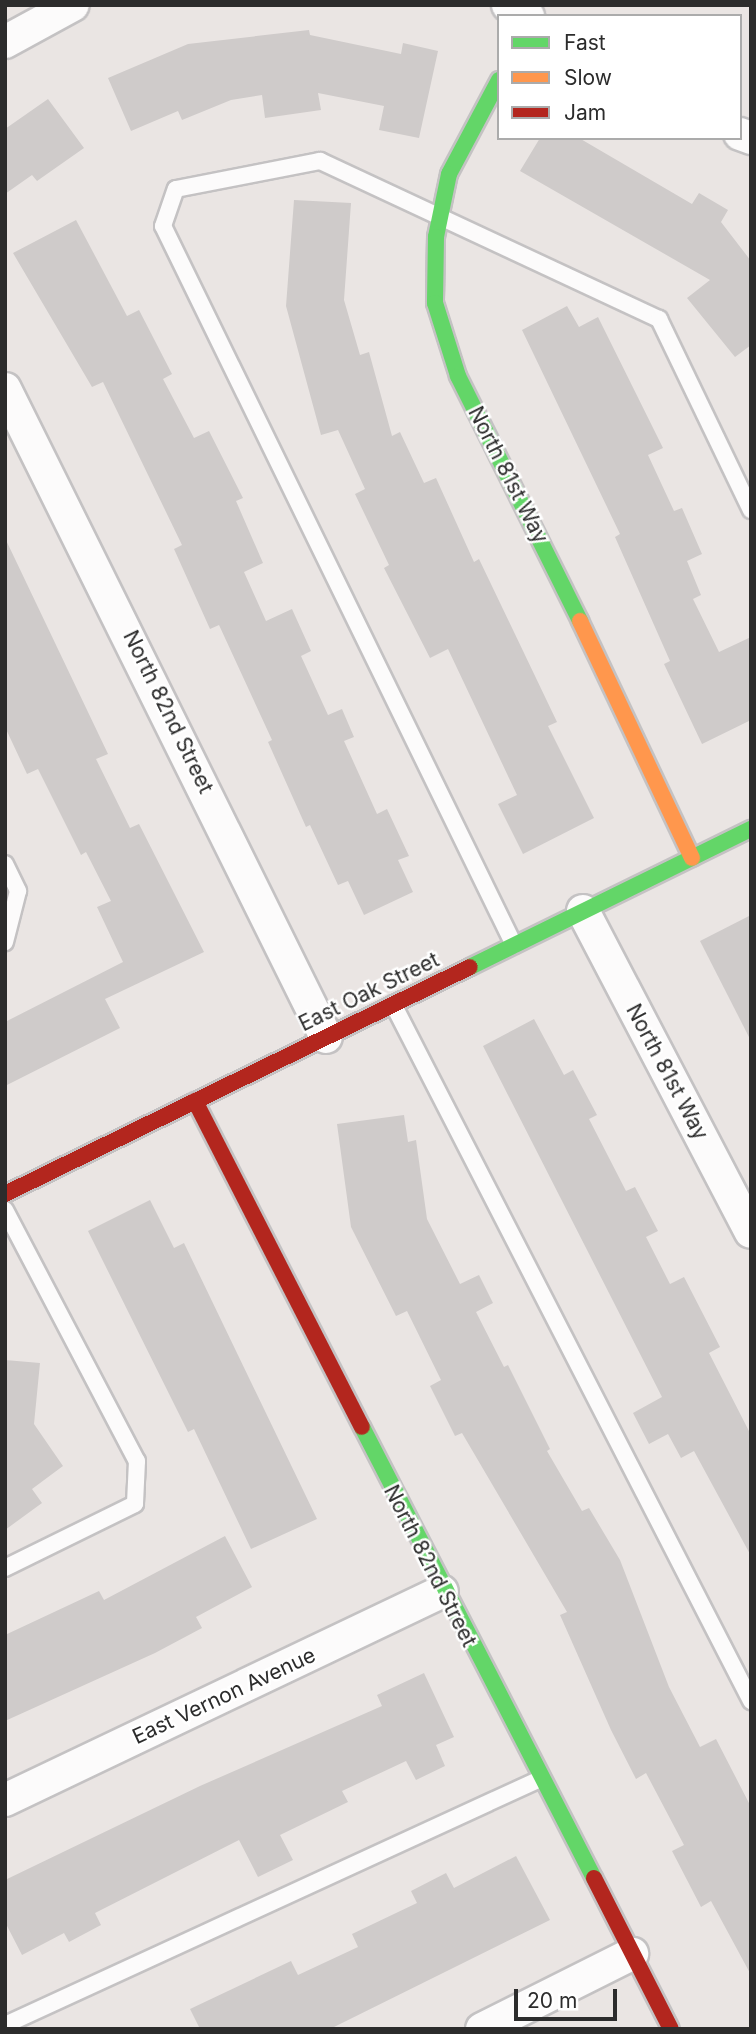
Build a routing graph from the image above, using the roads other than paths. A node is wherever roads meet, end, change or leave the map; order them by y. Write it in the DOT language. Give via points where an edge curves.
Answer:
graph roads {
  1 [pos="73,5"];
  2 [pos="508,5"];
  3 [pos="524,14"];
  4 [pos="5,43"];
  5 [pos="497,84"];
  6 [pos="440,217"];
  7 [pos="5,389"];
  8 [pos="751,510"];
  9 [pos="751,830"];
  10 [pos="692,858"];
  11 [pos="5,864"];
  12 [pos="583,911"];
  13 [pos="5,942"];
  14 [pos="514,945"];
  15 [pos="393,1004"];
  16 [pos="326,1037"];
  17 [pos="194,1101"];
  18 [pos="5,1194"];
  19 [pos="5,1210"];
  20 [pos="751,1232"];
  21 [pos="5,1568"];
  22 [pos="442,1592"];
  23 [pos="751,1701"];
  24 [pos="540,1779"];
  25 [pos="5,1800"];
  26 [pos="632,1954"];
  27 [pos="5,2025"];
  28 [pos="482,2029"];
  29 [pos="671,2029"];
  1 -- 4 [label="street"];
  2 -- 3 [label="street"];
  5 -- 6 [label="street, North 81st Way" via="449,174"];
  6 -- 8 [label="lane" via="659,319"];
  6 -- 10 [label="street, North 81st Way" via="435,303 458,376 560,578"];
  6 -- 14 [label="lane" via="320,160 176,189 163,226"];
  7 -- 16 [label="street, North 82nd Street"];
  9 -- 10 [label="street, East Oak Street"];
  10 -- 12 [label="street, East Oak Street"];
  11 -- 13 [label="lane" via="18,891"];
  12 -- 14 [label="street, East Oak Street"];
  12 -- 20 [label="street, North 81st Way"];
  14 -- 15 [label="street, East Oak Street"];
  15 -- 16 [label="street, East Oak Street"];
  15 -- 23 [label="lane"];
  16 -- 17 [label="street, East Oak Street"];
  17 -- 18 [label="street, East Oak Street"];
  17 -- 22 [label="street, North 82nd Street"];
  19 -- 21 [label="lane" via="136,1461 135,1504"];
  22 -- 24 [label="street, North 82nd Street"];
  22 -- 25 [label="street, East Vernon Avenue"];
  24 -- 26 [label="street, North 82nd Street"];
  24 -- 27 [label="lane"];
  26 -- 28 [label="street"];
  26 -- 29 [label="street, North 82nd Street"];
}
